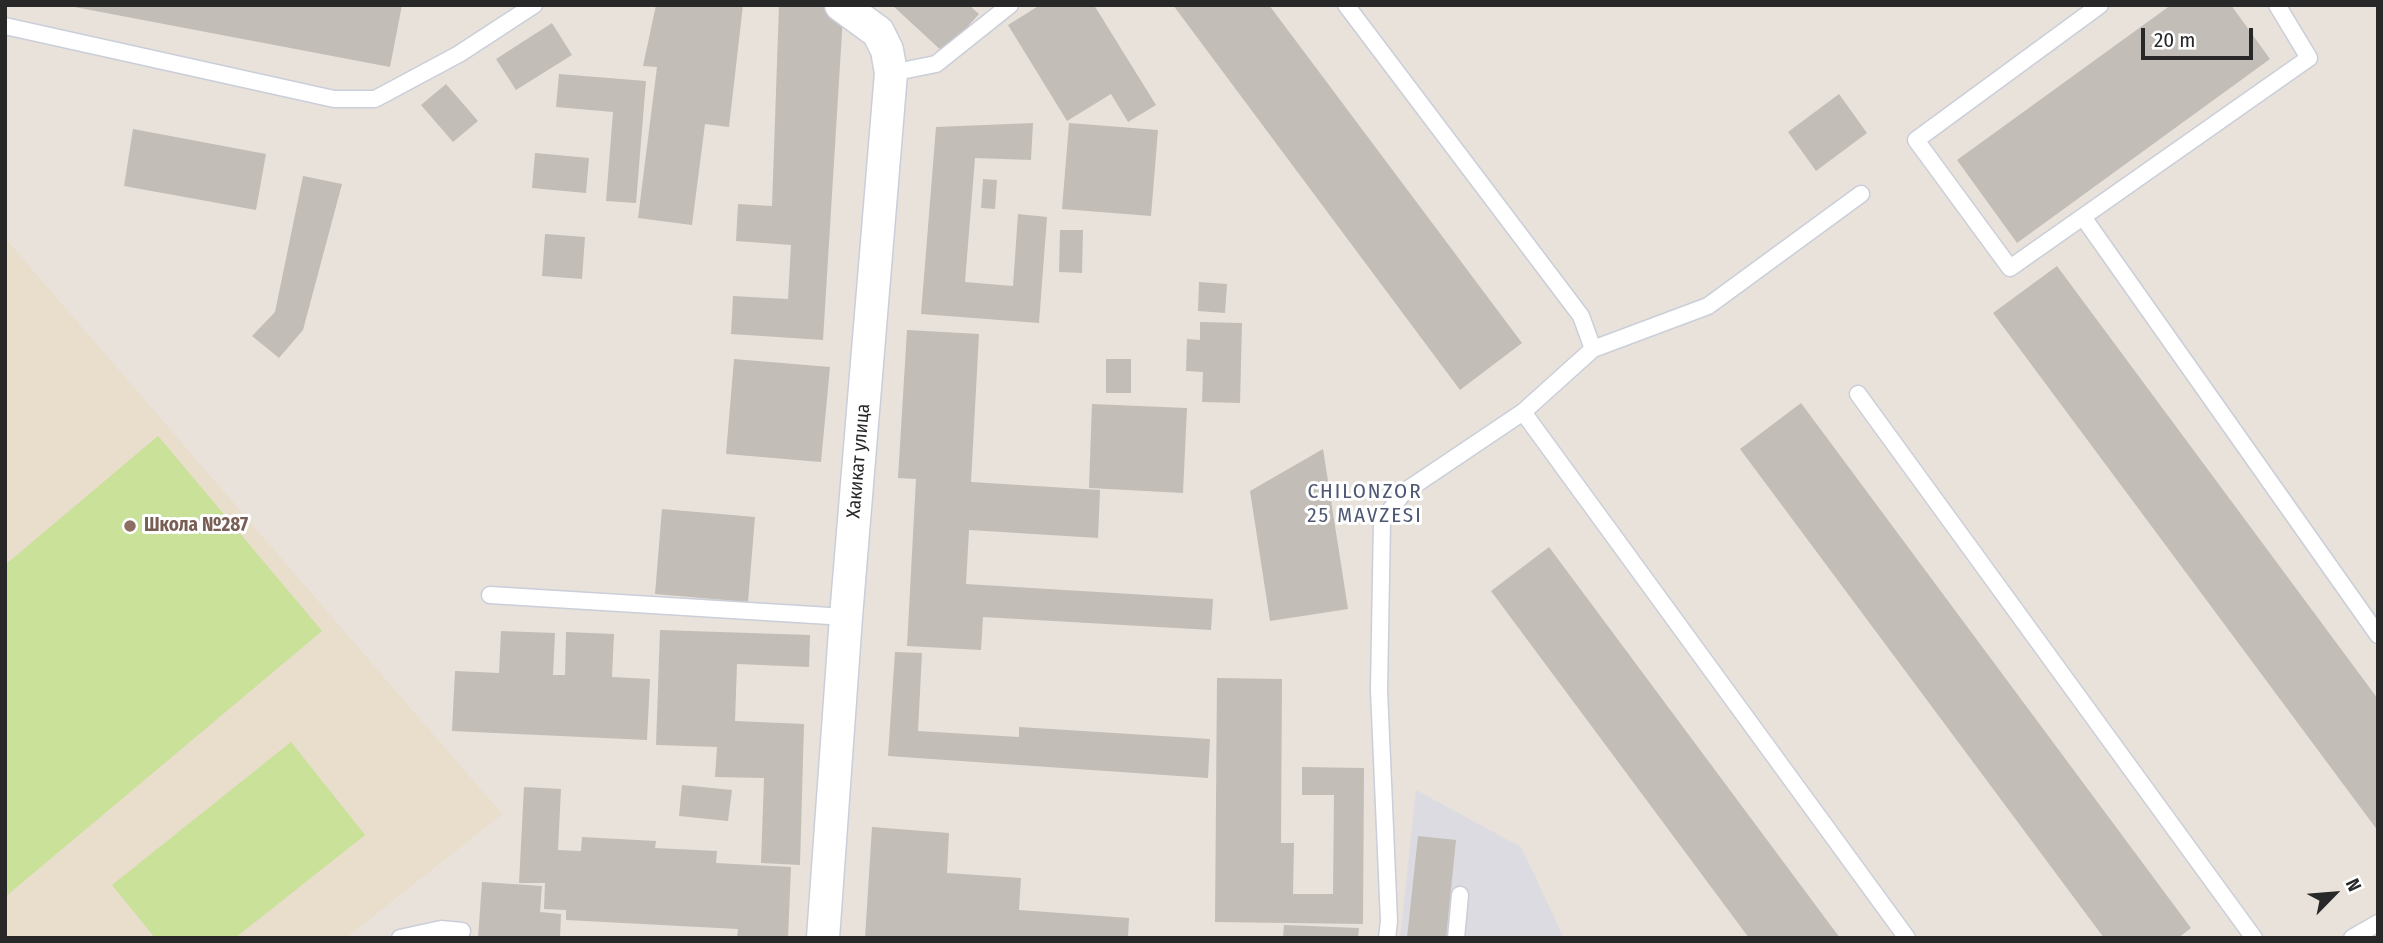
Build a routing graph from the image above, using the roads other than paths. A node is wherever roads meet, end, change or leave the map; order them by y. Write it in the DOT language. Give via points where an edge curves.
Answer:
graph roads {
  1 [pos="534,5"];
  2 [pos="841,5"];
  3 [pos="1010,5"];
  4 [pos="1346,5"];
  5 [pos="2100,5"];
  6 [pos="2277,5"];
  7 [pos="5,26"];
  8 [pos="891,74"];
  9 [pos="1861,194"];
  10 [pos="2083,216"];
  11 [pos="1593,349"];
  12 [pos="1858,394"];
  13 [pos="1523,412"];
  14 [pos="490,595"];
  15 [pos="846,617"];
  16 [pos="2378,635"];
  17 [pos="1460,895"];
  18 [pos="2378,923"];
  19 [pos="463,931"];
  20 [pos="400,938"];
  21 [pos="823,938"];
  22 [pos="1387,938"];
  23 [pos="1456,938"];
  24 [pos="1907,938"];
  25 [pos="2254,938"];
  26 [pos="2353,938"];
  1 -- 7 [label="lane" via="460,54 376,99 334,99"];
  2 -- 8 [label="street, Хакикат улица" via="878,32"];
  3 -- 8 [label="lane" via="936,64"];
  4 -- 11 [label="lane" via="1581,316"];
  5 -- 10 [label="lane" via="1916,140 2010,268"];
  6 -- 10 [label="lane" via="2309,58"];
  8 -- 15 [label="street, Хакикат улица"];
  9 -- 11 [label="lane" via="1708,306"];
  10 -- 16 [label="lane"];
  11 -- 13 [label="lane"];
  12 -- 25 [label="lane"];
  13 -- 22 [label="lane" via="1404,492 1382,521 1379,690"];
  13 -- 24 [label="lane"];
  14 -- 15 [label="lane"];
  15 -- 21 [label="street, Хакикат улица"];
  17 -- 23 [label="lane"];
  18 -- 26 [label="lane"];
  19 -- 20 [label="lane" via="441,929"];
}
